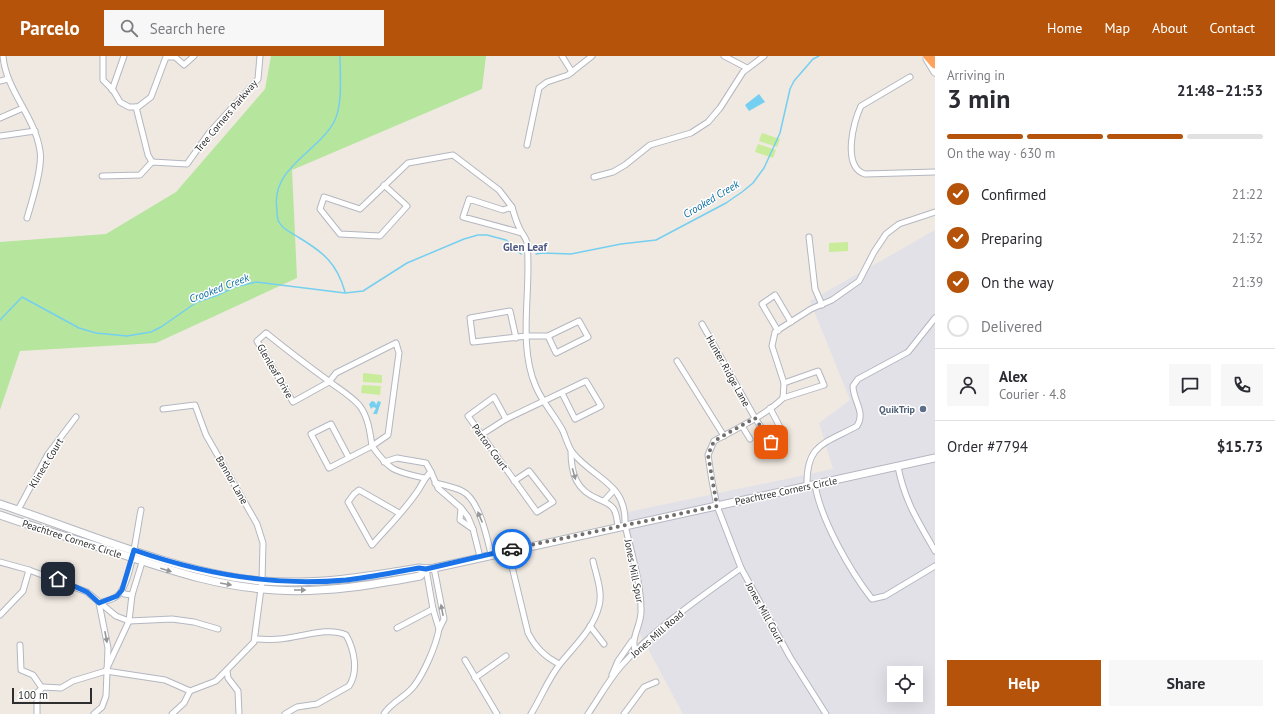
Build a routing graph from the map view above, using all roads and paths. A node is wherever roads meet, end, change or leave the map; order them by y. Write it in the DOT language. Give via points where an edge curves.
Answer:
graph roads {
  1 [pos="103,56"];
  2 [pos="124,56"];
  3 [pos="194,56"];
  4 [pos="260,56"];
  5 [pos="562,56"];
  6 [pos="592,56"];
  7 [pos="724,56"];
  8 [pos="764,56"];
  9 [pos="925,56"];
  10 [pos="928,56"];
  11 [pos="2,58"];
  12 [pos="935,64"];
  13 [pos="747,68"];
  14 [pos="572,72"];
  15 [pos="935,72"];
  16 [pos="910,76"];
  17 [pos="8,79"];
  18 [pos="0,81"];
  19 [pos="112,90"];
  20 [pos="136,107"];
  21 [pos="24,108"];
  22 [pos="0,118"];
  23 [pos="35,131"];
  24 [pos="0,136"];
  25 [pos="527,145"];
  26 [pos="152,162"];
  27 [pos="935,172"];
  28 [pos="102,176"];
  29 [pos="594,177"];
  30 [pos="384,185"];
  31 [pos="512,207"];
  32 [pos="935,212"];
  33 [pos="27,218"];
  34 [pos="522,233"];
  35 [pos="809,237"];
  36 [pos="822,305"];
  37 [pos="935,318"];
  38 [pos="791,322"];
  39 [pos="702,324"];
  40 [pos="778,331"];
  41 [pos="527,336"];
  42 [pos="548,336"];
  43 [pos="516,338"];
  44 [pos="677,361"];
  45 [pos="329,382"];
  46 [pos="784,383"];
  47 [pos="562,393"];
  48 [pos="783,398"];
  49 [pos="544,402"];
  50 [pos="770,408"];
  51 [pos="163,409"];
  52 [pos="76,417"];
  53 [pos="755,418"];
  54 [pos="506,419"];
  55 [pos="742,426"];
  56 [pos="481,435"];
  57 [pos="724,436"];
  58 [pos="750,439"];
  59 [pos="372,446"];
  60 [pos="571,451"];
  61 [pos="349,458"];
  62 [pos="935,458"];
  63 [pos="384,462"];
  64 [pos="898,467"];
  65 [pos="431,472"];
  66 [pos="424,478"];
  67 [pos="514,481"];
  68 [pos="435,483"];
  69 [pos="815,485"];
  70 [pos="807,486"];
  71 [pos="614,490"];
  72 [pos="604,502"];
  73 [pos="0,504"];
  74 [pos="717,506"];
  75 [pos="461,508"];
  76 [pos="18,510"];
  77 [pos="141,510"];
  78 [pos="399,513"];
  79 [pos="0,515"];
  80 [pos="622,526"];
  81 [pos="474,529"];
  82 [pos="134,550"];
  83 [pos="508,550"];
  84 [pos="935,551"];
  85 [pos="144,554"];
  86 [pos="491,554"];
  87 [pos="480,556"];
  88 [pos="133,558"];
  89 [pos="593,561"];
  90 [pos="0,562"];
  91 [pos="142,562"];
  92 [pos="935,566"];
  93 [pos="434,568"];
  94 [pos="741,568"];
  95 [pos="426,569"];
  96 [pos="29,570"];
  97 [pos="262,581"];
  98 [pos="261,589"];
  99 [pos="122,590"];
  100 [pos="132,595"];
  101 [pos="99,603"];
  102 [pos="433,609"];
  103 [pos="0,615"];
  104 [pos="129,621"];
  105 [pos="590,626"];
  106 [pos="397,628"];
  107 [pos="439,629"];
  108 [pos="218,630"];
  109 [pos="255,639"];
  110 [pos="633,640"];
  111 [pos="604,644"];
  112 [pos="20,645"];
  113 [pos="636,652"];
  114 [pos="506,656"];
  115 [pos="465,660"];
  116 [pos="559,664"];
  117 [pos="106,671"];
  118 [pos="227,671"];
  119 [pos="475,678"];
  120 [pos="610,679"];
  121 [pos="656,682"];
  122 [pos="42,688"];
  123 [pos="190,691"];
  124 [pos="36,714"];
  125 [pos="94,714"];
  126 [pos="172,714"];
  127 [pos="239,714"];
  128 [pos="284,714"];
  129 [pos="384,714"];
  130 [pos="497,714"];
  131 [pos="531,714"];
  132 [pos="588,714"];
  133 [pos="624,714"];
  134 [pos="826,714"];
  1 -- 19 [label="street" via="103,80"];
  2 -- 19 [label="street"];
  3 -- 20 [label="street" via="184,65 174,57 166,57 150,97"];
  4 -- 26 [label="street, Tree Corners Parkway" via="258,79 209,133 187,164"];
  5 -- 14 [label="street"];
  6 -- 14 [label="street"];
  7 -- 13 [label="street"];
  8 -- 13 [label="street"];
  9 -- 15 [label="street"];
  10 -- 12 [label="highway"];
  11 -- 17 [label="street"];
  13 -- 29 [label="street" via="708,122 691,133 650,145 619,168"];
  14 -- 25 [label="street" via="539,88"];
  16 -- 27 [label="street" via="861,106 851,139 852,154 857,169 865,174"];
  17 -- 18 [label="street"];
  17 -- 21 [label="street"];
  19 -- 20 [label="street" via="120,102 129,107"];
  20 -- 26 [label="street"];
  21 -- 22 [label="street"];
  21 -- 23 [label="street"];
  23 -- 24 [label="street"];
  23 -- 33 [label="street" via="41,152"];
  26 -- 28 [label="street" via="140,175"];
  30 -- 30 [label="street" via="360,209 324,197 320,208 340,234 380,236 407,206"];
  30 -- 31 [label="street" via="408,163 453,156 499,190"];
  31 -- 34 [label="street"];
  31 -- 34 [label="street" via="503,210 469,198 462,217"];
  32 -- 36 [label="street" via="899,224 886,234 859,281"];
  34 -- 41 [label="street" via="527,242"];
  35 -- 36 [label="street" via="815,289"];
  36 -- 38 [label="street"];
  37 -- 70 [label="street" via="908,352 858,379 853,386 853,393 861,414 860,421 857,426 812,453 806,471"];
  38 -- 40 [label="street"];
  38 -- 40 [label="street" via="775,295 762,304"];
  39 -- 53 [label="street, Hunter Ridge Lane"];
  40 -- 46 [label="street" via="775,332 772,346"];
  41 -- 42 [label="street"];
  41 -- 43 [label="street"];
  41 -- 49 [label="street" via="528,368"];
  42 -- 42 [label="street" via="556,353 588,337 580,321"];
  43 -- 43 [label="street" via="510,311 470,318 473,342"];
  44 -- 57 [label="street"];
  45 -- 45 [label="street, Glenleaf Drive" via="266,333 257,341 293,402"];
  45 -- 59 [label="street, Glenleaf Drive" via="359,405 370,426"];
  45 -- 59 [label="street, Glenleaf Drive" via="336,373 396,343 399,353 388,435"];
  46 -- 48 [label="street"];
  46 -- 48 [label="street, Hunter Ridge Lane" via="818,371 824,385"];
  47 -- 47 [label="street" via="586,381 601,406 575,419"];
  47 -- 49 [label="street"];
  48 -- 50 [label="street, Hunter Ridge Lane"];
  49 -- 54 [label="street"];
  49 -- 60 [label="street" via="563,431"];
  50 -- 53 [label="street, Hunter Ridge Lane"];
  50 -- 53 [label="street, Hunter Ridge Lane" via="784,435 771,442"];
  51 -- 97 [label="street, Bannor Lane" via="195,405 206,435 257,524 263,543"];
  52 -- 76 [label="street, Klinect Court" via="48,454"];
  53 -- 55 [label="street, Hunter Ridge Lane"];
  54 -- 56 [label="street"];
  54 -- 56 [label="street, Parton Court" via="494,397 468,416"];
  55 -- 57 [label="street, Hunter Ridge Lane"];
  55 -- 58 [label="street"];
  56 -- 67 [label="street, Parton Court"];
  57 -- 74 [label="street, Hunter Ridge Lane" via="714,441 708,455"];
  59 -- 61 [label="street, Glenleaf Drive"];
  59 -- 63 [label="street"];
  60 -- 71 [label="street" via="584,466 608,482"];
  60 -- 72 [label="street, one-way" via="574,479 582,490"];
  61 -- 61 [label="street, Glenleaf Drive" via="328,468 311,434 330,424"];
  62 -- 64 [label="street, Peachtree Corners Circle"];
  63 -- 65 [label="street" via="397,458 426,463"];
  63 -- 66 [label="street" via="396,471"];
  64 -- 69 [label="street, Peachtree Corners Circle"];
  64 -- 84 [label="street" via="901,487 912,512"];
  65 -- 66 [label="street"];
  65 -- 68 [label="street"];
  66 -- 78 [label="street" via="417,492"];
  67 -- 67 [label="street, Parton Court" via="529,471 553,502 537,512"];
  68 -- 75 [label="street"];
  86 -- 68 [label="street, one-way" via="482,520 472,500 463,491"];
  69 -- 70 [label="street, Peachtree Corners Circle"];
  69 -- 92 [label="street" via="818,501 834,536 863,588 872,599 885,596"];
  70 -- 74 [label="street, Peachtree Corners Circle"];
  71 -- 72 [label="street"];
  71 -- 80 [label="street" via="626,511"];
  72 -- 80 [label="street" via="614,510"];
  73 -- 76 [label="street, Peachtree Corners Circle"];
  74 -- 80 [label="street, Peachtree Corners Circle"];
  74 -- 94 [label="street, Jones Mill Court"];
  75 -- 81 [label="street"];
  75 -- 81 [label="street" via="460,520"];
  76 -- 82 [label="street, Peachtree Corners Circle"];
  77 -- 82 [label="street"];
  78 -- 78 [label="street" via="372,544 348,502 359,490"];
  79 -- 88 [label="street, Peachtree Corners Circle"];
  80 -- 83 [label="street, Peachtree Corners Circle"];
  80 -- 110 [label="street, Jones Mill Spur" via="641,609 639,626"];
  81 -- 87 [label="street"];
  82 -- 85 [label="street, Peachtree Corners Circle"];
  82 -- 88 [label="street"];
  83 -- 86 [label="street, Peachtree Corners Circle"];
  83 -- 116 [label="street" via="528,634 542,653"];
  85 -- 91 [label="street"];
  85 -- 97 [label="street, Peachtree Corners Circle" via="190,567"];
  86 -- 87 [label="street, Peachtree Corners Circle"];
  87 -- 93 [label="street, Peachtree Corners Circle"];
  88 -- 91 [label="street, Peachtree Corners Circle"];
  88 -- 99 [label="street"];
  89 -- 105 [label="street" via="599,588 599,606"];
  90 -- 96 [label="street"];
  91 -- 98 [label="street, Peachtree Corners Circle, one-way" via="208,581"];
  91 -- 100 [label="street"];
  93 -- 95 [label="street, Peachtree Corners Circle"];
  107 -- 93 [label="street, one-way" via="444,619"];
  94 -- 113 [label="street, Jones Mill Road" via="663,626"];
  94 -- 134 [label="street, Jones Mill Court" via="788,655"];
  95 -- 97 [label="street, Peachtree Corners Circle" via="347,580"];
  98 -- 95 [label="street, Peachtree Corners Circle, one-way" via="354,588 420,576"];
  95 -- 102 [label="street"];
  96 -- 101 [label="street" via="87,592"];
  96 -- 103 [label="street" via="23,591"];
  97 -- 98 [label="street, Bannor Lane"];
  98 -- 109 [label="street, Bannor Lane"];
  99 -- 100 [label="street" via="124,594"];
  99 -- 101 [label="street" via="117,596"];
  100 -- 104 [label="street"];
  101 -- 104 [label="street" via="116,616"];
  101 -- 117 [label="street, one-way" via="108,648"];
  102 -- 106 [label="street"];
  102 -- 107 [label="street"];
  104 -- 108 [label="street" via="172,619 194,622"];
  104 -- 117 [label="street"];
  105 -- 111 [label="street"];
  105 -- 116 [label="street" via="578,644"];
  107 -- 129 [label="street" via="414,686"];
  109 -- 118 [label="street"];
  109 -- 128 [label="street" via="281,639 334,632 346,635 350,643 354,663 349,686 317,704 297,707"];
  110 -- 113 [label="street"];
  110 -- 120 [label="street, Jones Mill Spur" via="618,661"];
  112 -- 122 [label="street" via="21,670 33,675"];
  113 -- 120 [label="street, Jones Mill Road"];
  114 -- 119 [label="street"];
  115 -- 119 [label="street"];
  116 -- 131 [label="street"];
  117 -- 122 [label="street" via="73,681 61,688"];
  117 -- 123 [label="street" via="166,680"];
  117 -- 125 [label="street" via="106,696 102,707"];
  118 -- 123 [label="street" via="211,684"];
  118 -- 127 [label="street" via="228,678 238,691"];
  119 -- 130 [label="street"];
  120 -- 132 [label="street, Jones Mill Road"];
  121 -- 133 [label="street" via="644,687"];
  122 -- 124 [label="street" via="38,692"];
  123 -- 126 [label="street" via="184,703"];
}
